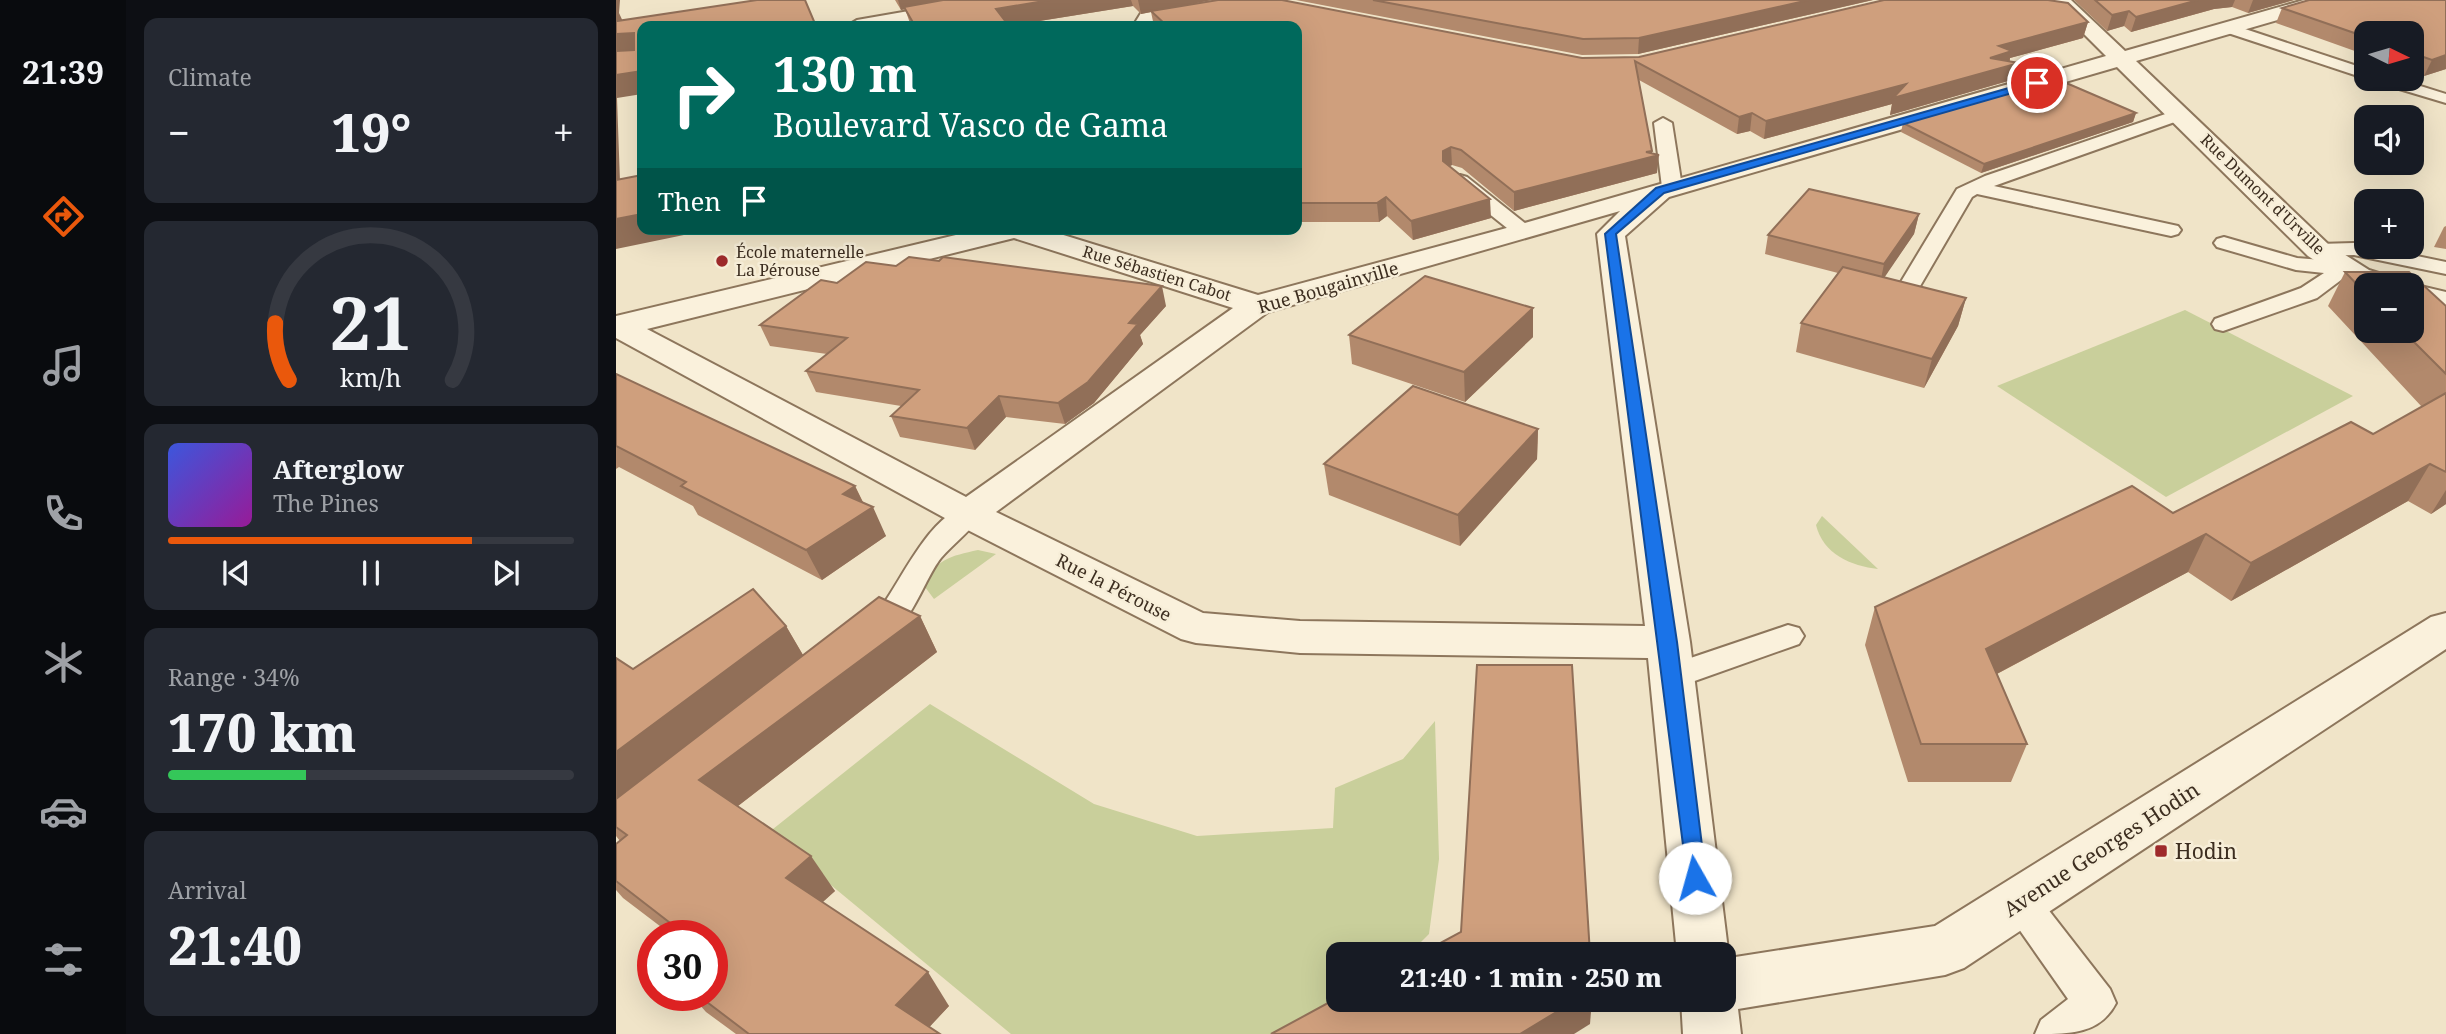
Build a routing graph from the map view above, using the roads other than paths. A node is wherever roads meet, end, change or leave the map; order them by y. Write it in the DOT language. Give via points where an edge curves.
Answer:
graph roads {
  1 [pos="1006,0"];
  2 [pos="1159,0"];
  3 [pos="2326,0"];
  4 [pos="2055,5"];
  5 [pos="1175,14"];
  6 [pos="886,21"];
  7 [pos="1146,21"];
  8 [pos="1149,21"];
  9 [pos="2227,29"];
  10 [pos="2123,59"];
  11 [pos="2354,70"];
  12 [pos="2419,91"];
  13 [pos="2443,99"];
  14 [pos="2180,114"];
  15 [pos="1663,123"];
  16 [pos="1453,174"];
  17 [pos="1974,188"];
  18 [pos="1666,189"];
  19 [pos="2171,230"];
  20 [pos="1524,232"];
  21 [pos="996,235"];
  22 [pos="1033,235"];
  23 [pos="2224,243"];
  24 [pos="2318,250"];
  25 [pos="2346,268"];
  26 [pos="2446,268"];
  27 [pos="2354,273"];
  28 [pos="2424,296"];
  29 [pos="1901,300"];
  30 [pos="2446,301"];
  31 [pos="1257,305"];
  32 [pos="2223,324"];
  33 [pos="617,326"];
  34 [pos="968,514"];
  35 [pos="2446,628"];
  36 [pos="1788,636"];
  37 [pos="849,650"];
  38 [pos="1670,660"];
  39 [pos="2018,902"];
  40 [pos="1703,942"];
  41 [pos="1736,983"];
  42 [pos="1710,1012"];
  43 [pos="1712,1034"];
  44 [pos="2056,1034"];
  1 -- 6 [label="street"];
  2 -- 7 [label="street"];
  3 -- 9 [label="street, Rue Bougainville"];
  4 -- 10 [label="street, Rue Dumont d'Urville"];
  5 -- 8 [label="street"];
  9 -- 10 [label="street, Rue Bougainville"];
  9 -- 11 [label="lane"];
  10 -- 14 [label="street, Rue Dumont d'Urville"];
  10 -- 18 [label="street, Rue Bougainville"];
  12 -- 13 [label="lane"];
  14 -- 17 [label="lane"];
  14 -- 24 [label="street, Rue Dumont d'Urville"];
  15 -- 18 [label="lane"];
  16 -- 20 [label="lane"];
  17 -- 19 [label="lane"];
  17 -- 29 [label="lane" via="1964,193"];
  18 -- 20 [label="street, Rue Bougainville"];
  18 -- 38 [label="street" via="1611,234"];
  20 -- 31 [label="street, Rue Bougainville"];
  21 -- 33 [label="street"];
  22 -- 31 [label="street, Rue Sébastien Cabot"];
  23 -- 25 [label="lane" via="2296,264"];
  24 -- 25 [label="street, Rue Dumont d'Urville"];
  24 -- 26 [label="lane" via="2354,249"];
  25 -- 27 [label="street, Rue Dumont d'Urville"];
  25 -- 32 [label="lane" via="2309,293"];
  28 -- 30 [label="street"];
  31 -- 34 [label="street, Rue Bougainville"];
  33 -- 34 [label="street, Rue la Pérouse"];
  34 -- 37 [label="lane" via="929,553 891,617"];
  34 -- 38 [label="street, Rue la Pérouse" via="1196,628"];
  35 -- 39 [label="street, Avenue Georges Hodin"];
  36 -- 38 [label="lane"];
  38 -- 40 [label="street"];
  39 -- 41 [label="street, Avenue Georges Hodin" via="1945,950"];
  39 -- 44 [label="lane" via="2096,1003"];
  42 -- 43 [label="street"];
}
